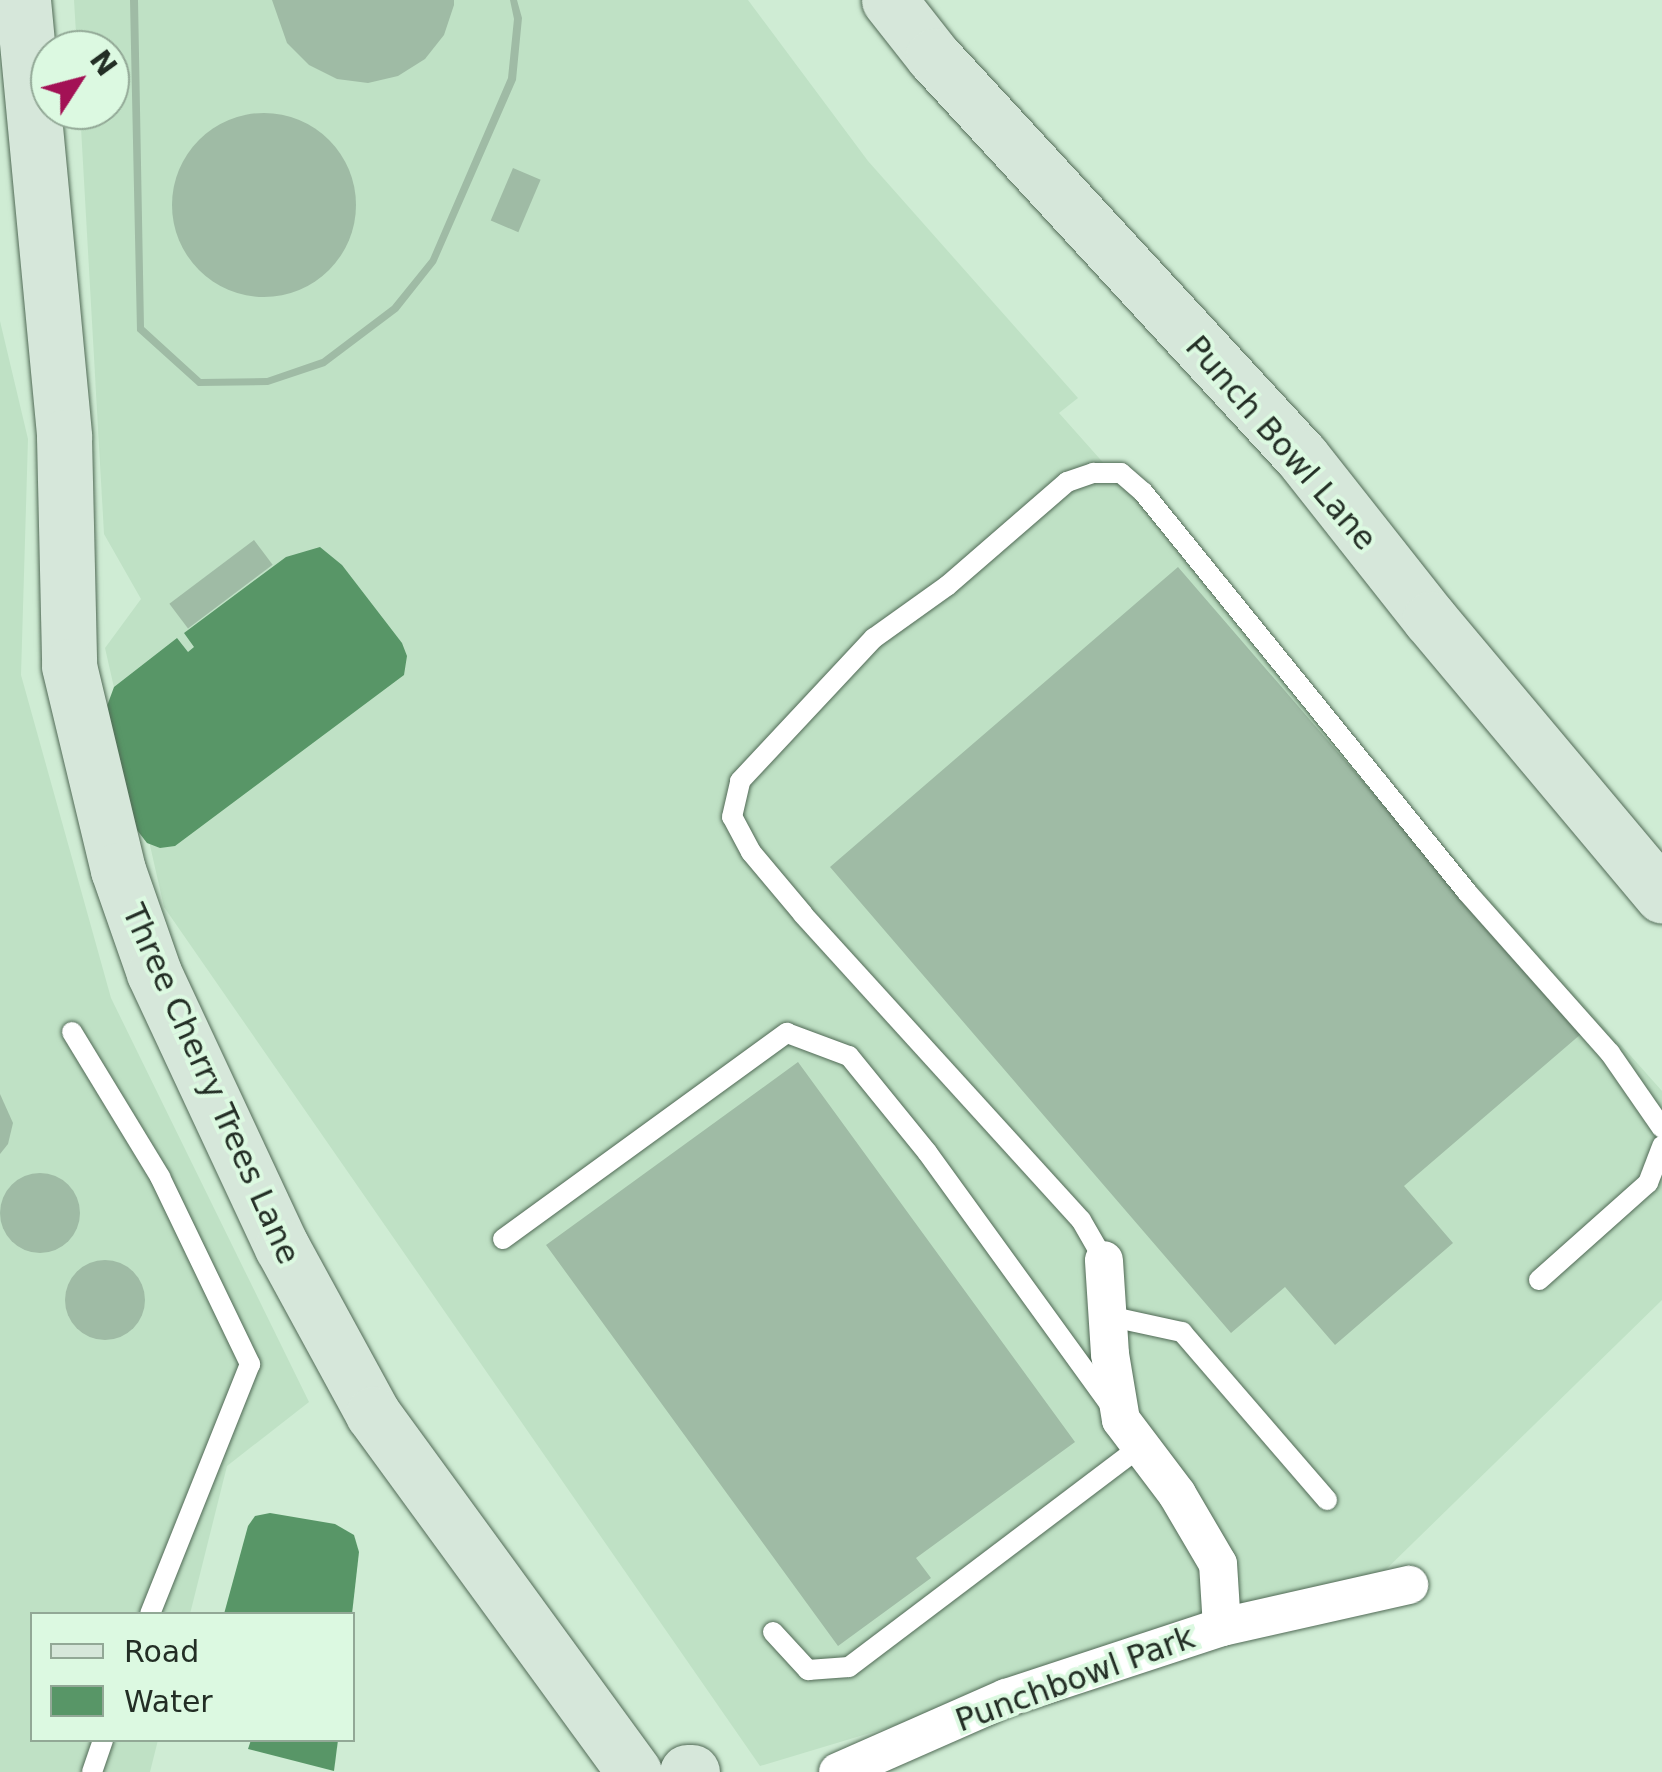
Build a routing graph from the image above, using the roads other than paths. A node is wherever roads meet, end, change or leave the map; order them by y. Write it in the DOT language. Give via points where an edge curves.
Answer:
graph roads {
  1 [pos="23,0"];
  2 [pos="889,0"];
  3 [pos="1662,895"];
  4 [pos="72,1032"];
  5 [pos="1662,1128"];
  6 [pos="1662,1146"];
  7 [pos="503,1238"];
  8 [pos="1104,1260"];
  9 [pos="1539,1280"];
  10 [pos="1108,1316"];
  11 [pos="1130,1434"];
  12 [pos="1327,1500"];
  13 [pos="1409,1585"];
  14 [pos="151,1612"];
  15 [pos="1222,1627"];
  16 [pos="773,1632"];
  17 [pos="102,1742"];
  18 [pos="92,1772"];
  19 [pos="634,1772"];
  20 [pos="838,1772"];
  1 -- 19 [label="street, Three Cherry Trees Lane" via="64,437 69,666 118,870 154,972 282,1247 373,1414"];
  2 -- 3 [label="street, Punch Bowl Lane" via="1302,457"];
  4 -- 14 [label="lane" via="160,1177 250,1364"];
  5 -- 8 [label="lane" via="1610,1053 1467,892 1144,492 1120,473 1093,473 1067,482 947,586 874,638 740,781 732,817 751,852 803,914 1082,1220"];
  6 -- 9 [label="lane" via="1648,1182"];
  7 -- 11 [label="lane" via="787,1033 849,1056"];
  8 -- 10 [label="street"];
  10 -- 11 [label="street"];
  10 -- 12 [label="lane" via="1182,1332"];
  11 -- 15 [label="street, Punchbowl Park" via="1177,1494 1218,1564"];
  11 -- 16 [label="lane" via="850,1667 808,1670"];
  13 -- 15 [label="street"];
  15 -- 20 [label="street, Punchbowl Park" via="1006,1698"];
  17 -- 18 [label="lane"];
}
